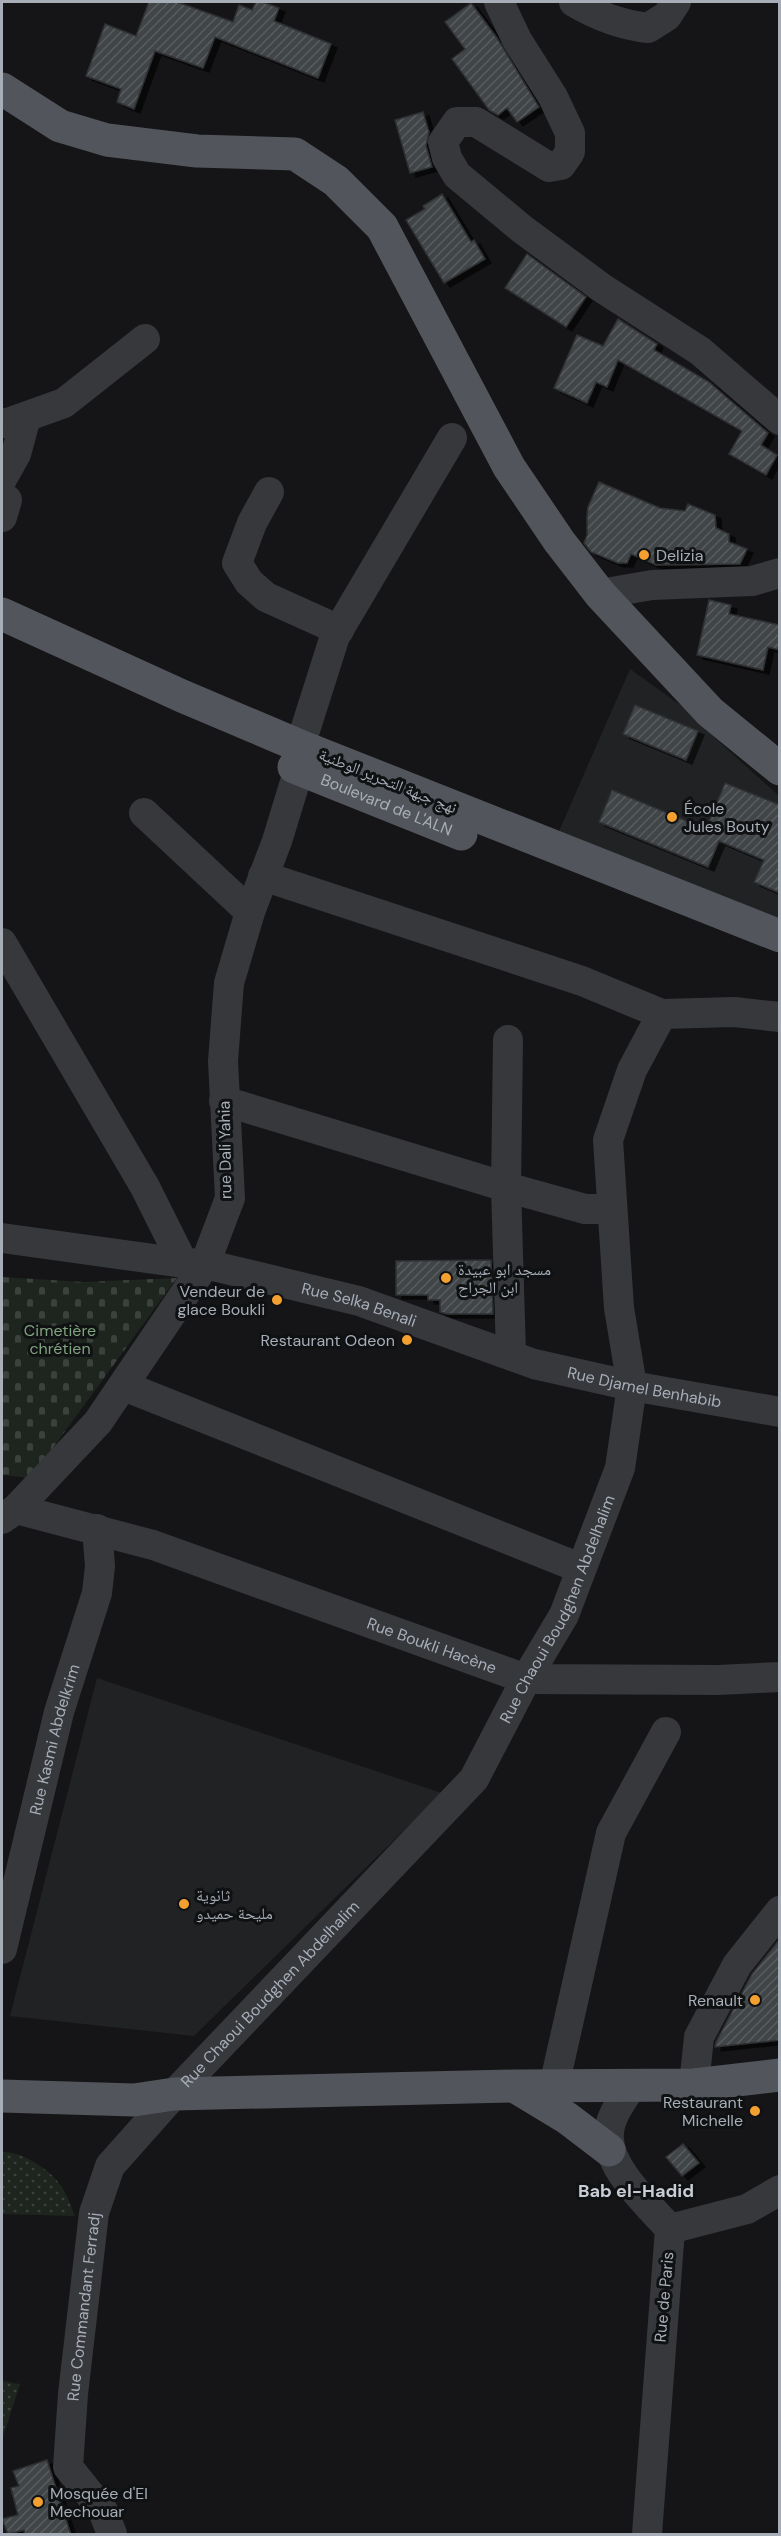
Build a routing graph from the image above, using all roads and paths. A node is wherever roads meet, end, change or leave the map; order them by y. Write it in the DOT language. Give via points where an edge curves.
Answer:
graph roads {
  1 [pos="499,2"];
  2 [pos="574,2"];
  3 [pos="676,2"];
  4 [pos="2,89"];
  5 [pos="16,108"];
  6 [pos="145,339"];
  7 [pos="14,420"];
  8 [pos="780,420"];
  9 [pos="453,438"];
  10 [pos="269,492"];
  11 [pos="3,498"];
  12 [pos="780,573"];
  13 [pos="600,594"];
  14 [pos="2,615"];
  15 [pos="339,630"];
  16 [pos="2,639"];
  17 [pos="299,758"];
  18 [pos="780,769"];
  19 [pos="144,813"];
  20 [pos="263,876"];
  21 [pos="250,912"];
  22 [pos="780,936"];
  23 [pos="2,943"];
  24 [pos="780,957"];
  25 [pos="662,1014"];
  26 [pos="780,1017"];
  27 [pos="508,1040"];
  28 [pos="224,1101"];
  29 [pos="506,1187"];
  30 [pos="612,1209"];
  31 [pos="2,1238"];
  32 [pos="194,1264"];
  33 [pos="511,1354"];
  34 [pos="124,1386"];
  35 [pos="632,1386"];
  36 [pos="780,1412"];
  37 [pos="9,1514"];
  38 [pos="97,1529"];
  39 [pos="580,1568"];
  40 [pos="780,1677"];
  41 [pos="526,1679"];
  42 [pos="666,1732"];
  43 [pos="779,1911"];
  44 [pos="2,1949"];
  45 [pos="780,2075"];
  46 [pos="694,2085"];
  47 [pos="515,2086"];
  48 [pos="554,2086"];
  49 [pos="631,2087"];
  50 [pos="174,2094"];
  51 [pos="2,2096"];
  52 [pos="609,2150"];
  53 [pos="780,2190"];
  54 [pos="670,2229"];
  55 [pos="112,2535"];
  56 [pos="647,2535"];
  1 -- 8 [label="street" via="517,40 554,97 570,133 570,152 561,165 549,167 476,122 457,122 443,142 457,175 602,288 700,351"];
  2 -- 3 [label="street" via="633,26 648,28 667,16"];
  4 -- 5 [label="main road"];
  5 -- 13 [label="main road" via="106,140 197,151 295,154 336,181 382,227 509,467"];
  6 -- 7 [label="street" via="64,403"];
  7 -- 11 [label="street" via="16,454"];
  9 -- 15 [label="street, rue Dali Yahia"];
  10 -- 15 [label="street" via="237,563 249,582 266,597"];
  12 -- 13 [label="street" via="752,581 652,585"];
  13 -- 18 [label="main road" via="710,712"];
  14 -- 17 [label="main road, نهج جبهة التحرير الوطنية" via="182,696"];
  15 -- 17 [label="street, rue Dali Yahia"];
  16 -- 17 [label="main road, Boulevard de L'ALN"];
  17 -- 20 [label="street, rue Dali Yahia" via="277,842"];
  17 -- 22 [label="main road, نهج جبهة التحرير الوطنية"];
  17 -- 24 [label="main road, Boulevard de L'ALN" via="373,800"];
  19 -- 21 [label="street"];
  20 -- 21 [label="street, rue Dali Yahia"];
  20 -- 25 [label="street" via="582,981"];
  21 -- 28 [label="street, rue Dali Yahia" via="229,983"];
  23 -- 32 [label="street"];
  25 -- 26 [label="street" via="734,1012"];
  25 -- 30 [label="street, Rue Chaoui Boudghen Abdelhalim" via="632,1070 608,1140"];
  27 -- 29 [label="street"];
  28 -- 29 [label="street"];
  28 -- 32 [label="street, rue Dali Yahia" via="230,1198"];
  29 -- 30 [label="street" via="585,1209"];
  29 -- 33 [label="street"];
  30 -- 35 [label="street, Rue Chaoui Boudghen Abdelhalim" via="619,1308"];
  31 -- 32 [label="street, Rue Selka Benali"];
  32 -- 33 [label="street, Rue Selka Benali" via="359,1301"];
  32 -- 34 [label="street, rue Dali Yahia"];
  33 -- 35 [label="street, Rue Djamel Benhabib" via="534,1364"];
  34 -- 37 [label="street, rue Dali Yahia" via="98,1422"];
  34 -- 39 [label="street"];
  35 -- 36 [label="street, Rue Djamel Benhabib"];
  35 -- 39 [label="street, Rue Chaoui Boudghen Abdelhalim" via="620,1468"];
  37 -- 38 [label="street, Rue Boukli Hacène"];
  38 -- 41 [label="street, Rue Boukli Hacène" via="153,1545"];
  38 -- 44 [label="street, Rue Kasmi Abdelkrim" via="97,1593 59,1712"];
  39 -- 41 [label="street, Rue Chaoui Boudghen Abdelhalim" via="564,1615"];
  40 -- 41 [label="street, Rue Boukli Hacène"];
  41 -- 50 [label="street, Rue Chaoui Boudghen Abdelhalim" via="474,1779"];
  42 -- 48 [label="street" via="611,1833"];
  43 -- 46 [label="street" via="737,1965 699,2037"];
  45 -- 46 [label="main road"];
  46 -- 49 [label="main road"];
  47 -- 48 [label="main road"];
  47 -- 50 [label="main road"];
  47 -- 52 [label="main road"];
  48 -- 49 [label="main road"];
  49 -- 52 [label="street" via="615,2110"];
  50 -- 51 [label="main road" via="134,2100"];
  50 -- 55 [label="street, Rue Commandant Ferradj" via="110,2166 94,2213 68,2467 103,2511"];
  52 -- 54 [label="street, Rue de Paris" via="622,2173"];
  53 -- 54 [label="street" via="747,2209"];
  54 -- 56 [label="street, Rue de Paris"];
}
